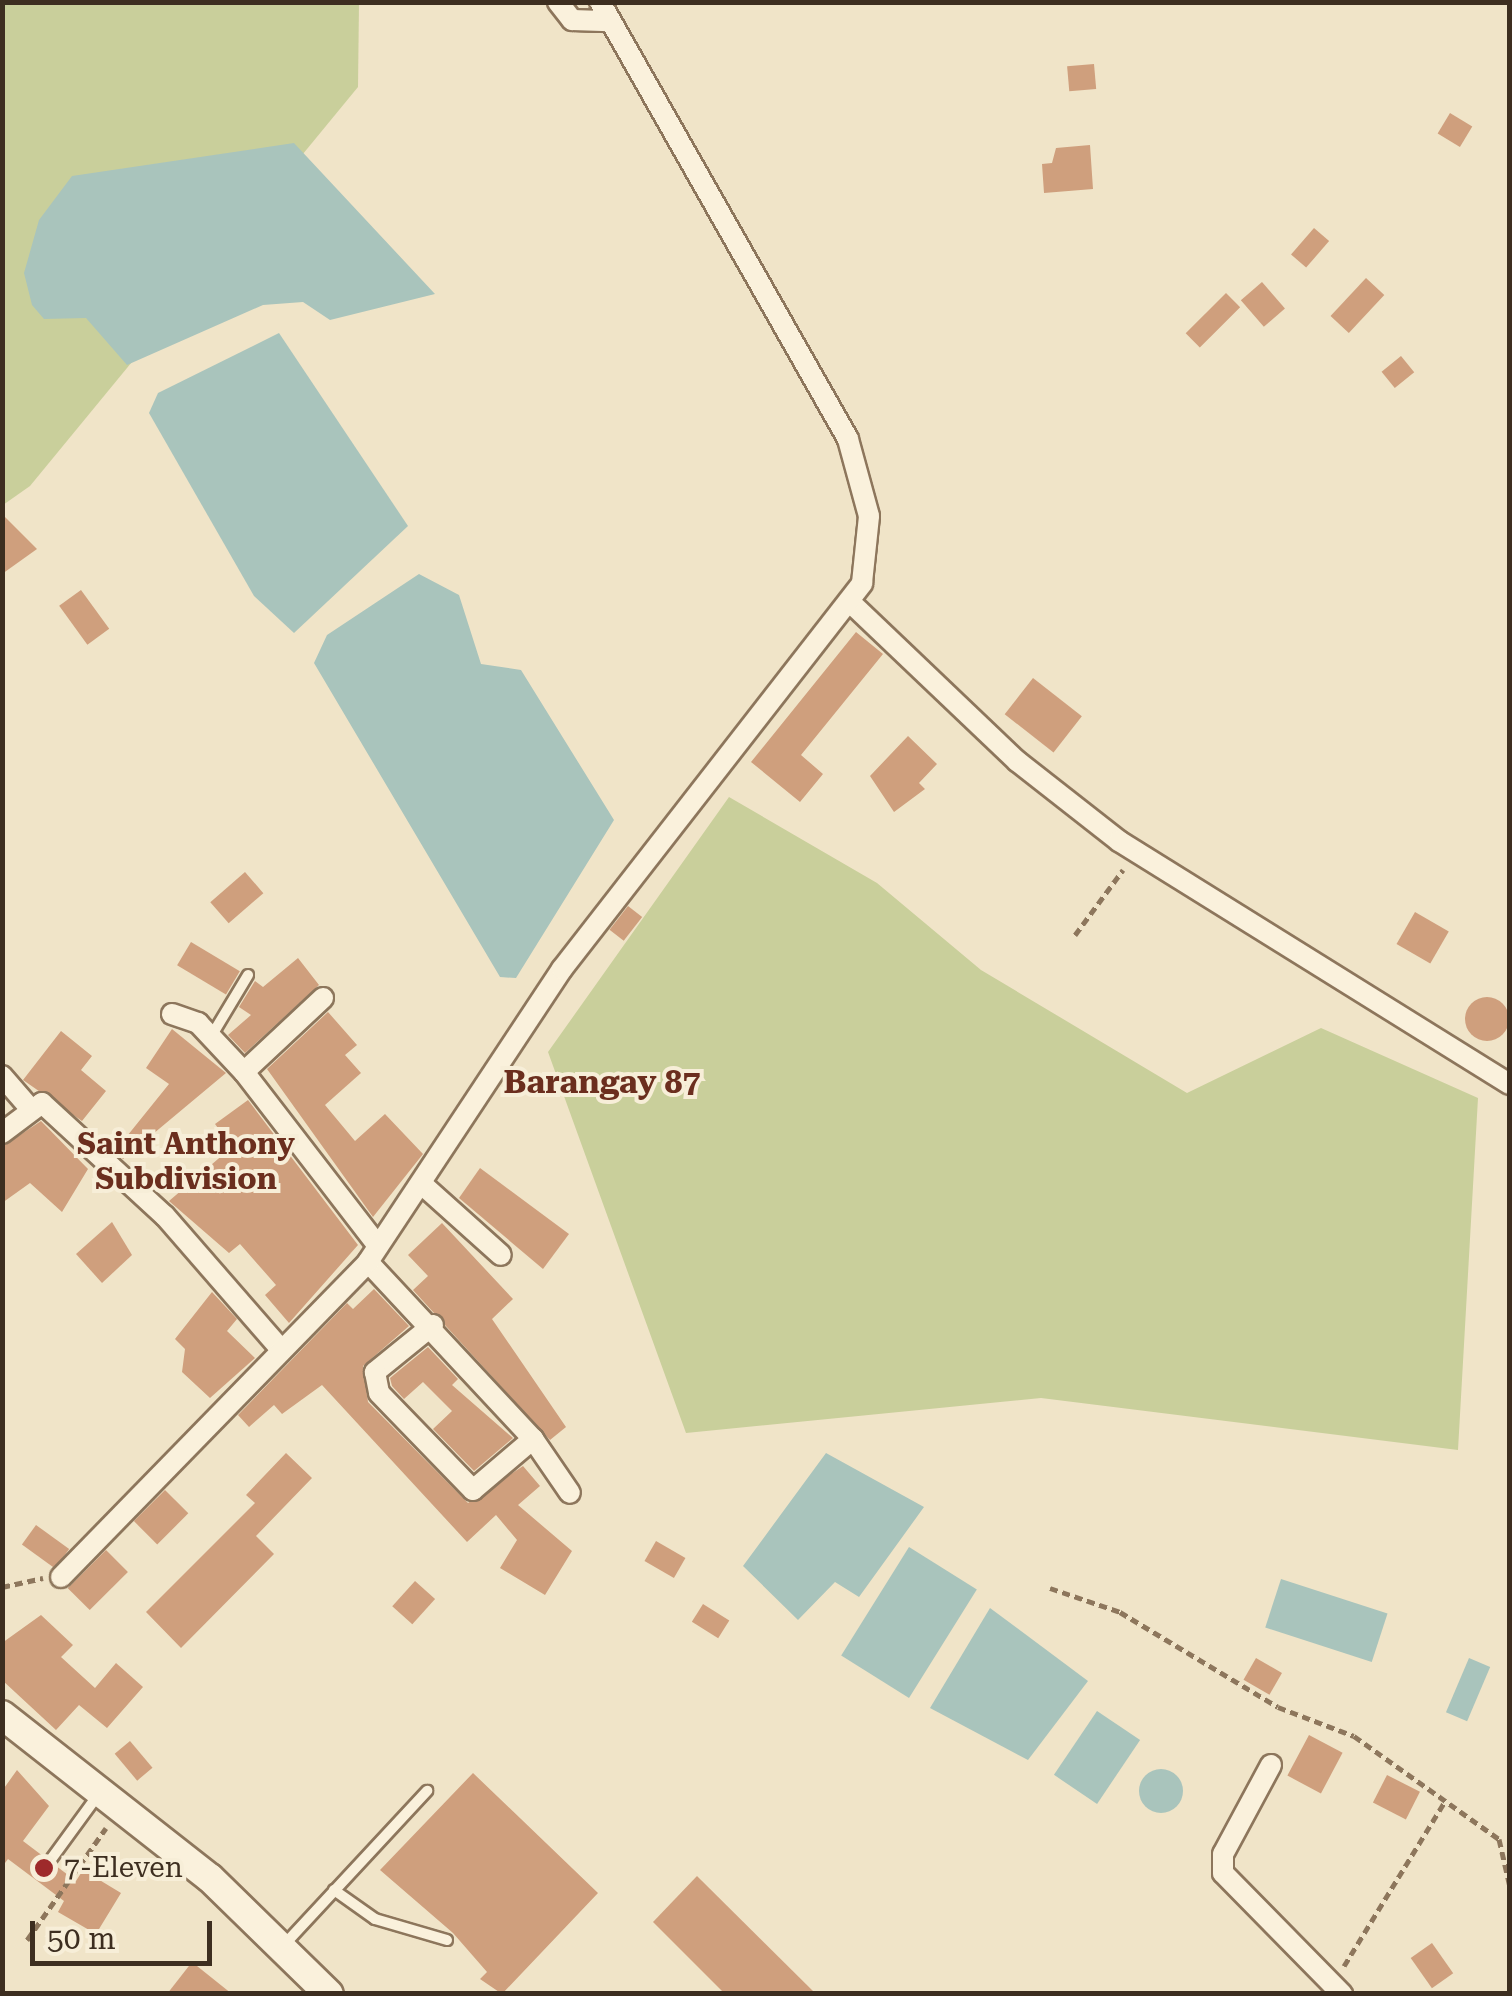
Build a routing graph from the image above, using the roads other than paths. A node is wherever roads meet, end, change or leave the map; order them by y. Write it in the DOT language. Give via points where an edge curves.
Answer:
graph roads {
  1 [pos="558,2"];
  2 [pos="605,12"];
  3 [pos="852,604"];
  4 [pos="248,975"];
  5 [pos="323,998"];
  6 [pos="172,1014"];
  7 [pos="212,1035"];
  8 [pos="244,1072"];
  9 [pos="2,1076"];
  10 [pos="1510,1084"];
  11 [pos="28,1106"];
  12 [pos="2,1133"];
  13 [pos="424,1186"];
  14 [pos="372,1253"];
  15 [pos="501,1255"];
  16 [pos="434,1324"];
  17 [pos="278,1346"];
  18 [pos="533,1439"];
  19 [pos="570,1494"];
  20 [pos="61,1577"];
  21 [pos="2,1715"];
  22 [pos="1271,1764"];
  23 [pos="427,1791"];
  24 [pos="111,1798"];
  25 [pos="52,1858"];
  26 [pos="334,1890"];
  27 [pos="447,1940"];
  28 [pos="282,1947"];
  29 [pos="1338,1988"];
  30 [pos="329,1994"];
  1 -- 2 [label="street" via="572,20"];
  2 -- 3 [label="street" via="848,439 869,516"];
  3 -- 10 [label="street" via="1017,761 1136,852"];
  3 -- 13 [label="street" via="706,775 584,939 480,1084"];
  4 -- 7 [label="lane"];
  5 -- 8 [label="street"];
  6 -- 7 [label="street"];
  7 -- 8 [label="street"];
  8 -- 14 [label="street"];
  9 -- 11 [label="street"];
  11 -- 12 [label="street"];
  11 -- 17 [label="street" via="42,1103 165,1216"];
  13 -- 14 [label="street"];
  13 -- 15 [label="street"];
  14 -- 16 [label="street"];
  14 -- 17 [label="street"];
  16 -- 18 [label="street"];
  16 -- 18 [label="street" via="375,1372 379,1393 473,1490"];
  17 -- 20 [label="street"];
  18 -- 19 [label="street"];
  21 -- 24 [label="main road"];
  22 -- 29 [label="street" via="1223,1854 1222,1873"];
  23 -- 26 [label="lane"];
  24 -- 25 [label="lane"];
  24 -- 28 [label="main road"];
  26 -- 27 [label="lane" via="376,1920"];
  26 -- 28 [label="lane"];
  28 -- 30 [label="main road"];
}
